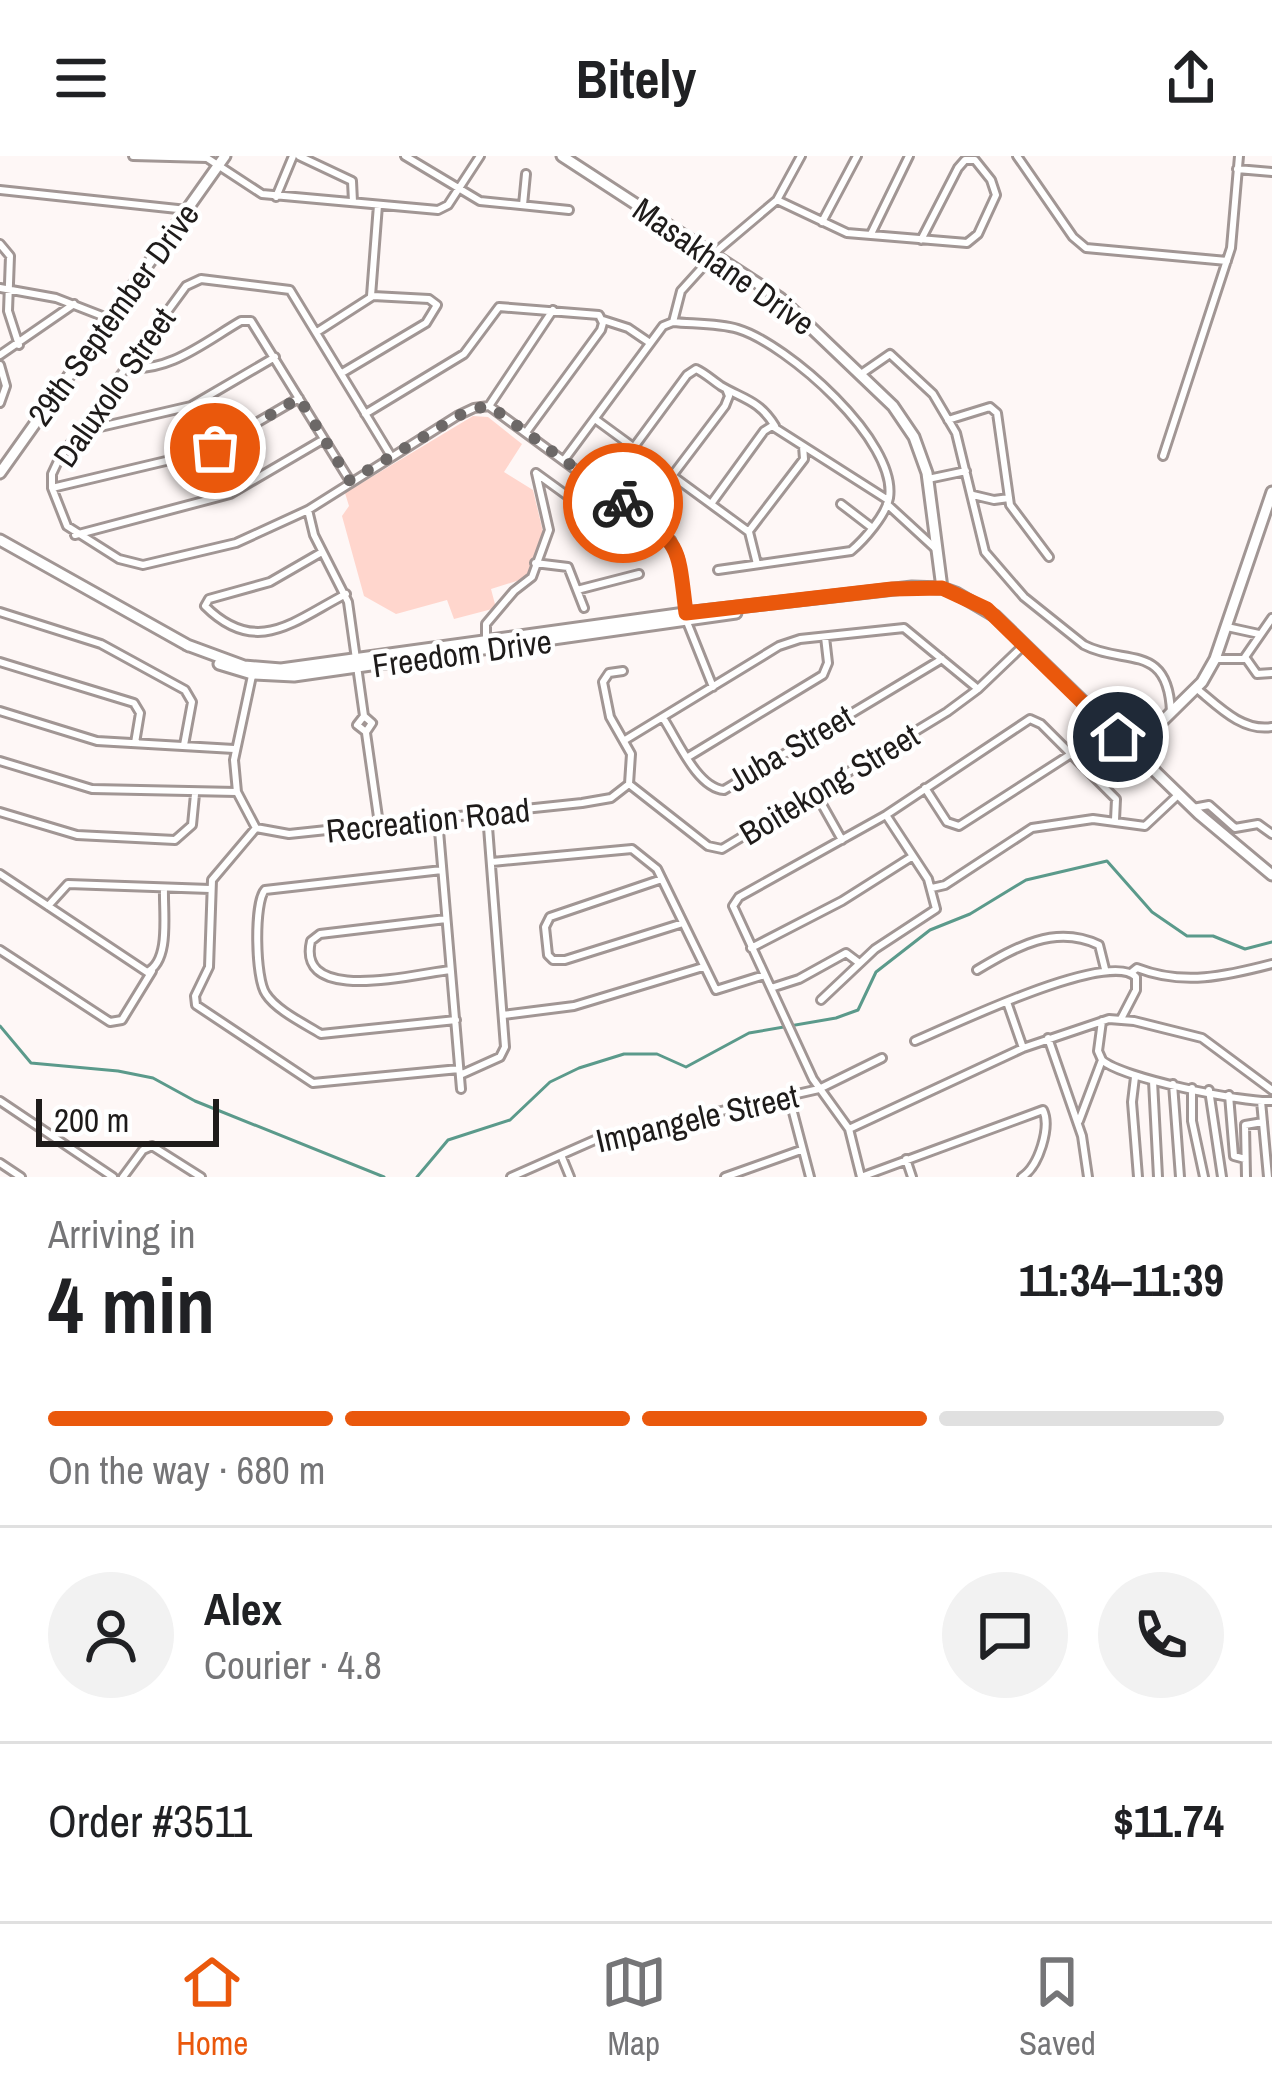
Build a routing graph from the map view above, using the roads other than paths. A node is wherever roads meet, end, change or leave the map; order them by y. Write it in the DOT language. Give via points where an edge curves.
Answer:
graph roads {
  1 [pos="133,156"];
  2 [pos="296,156"];
  3 [pos="405,156"];
  4 [pos="479,156"];
  5 [pos="562,156"];
  6 [pos="801,156"];
  7 [pos="857,156"];
  8 [pos="910,156"];
  9 [pos="1017,156"];
  10 [pos="1239,156"];
  11 [pos="206,157"];
  12 [pos="419,160"];
  13 [pos="222,161"];
  14 [pos="1238,170"];
  15 [pos="1272,172"];
  16 [pos="526,175"];
  17 [pos="458,188"];
  18 [pos="0,190"];
  19 [pos="276,197"];
  20 [pos="777,200"];
  21 [pos="353,202"];
  22 [pos="378,205"];
  23 [pos="523,205"];
  24 [pos="187,210"];
  25 [pos="569,210"];
  26 [pos="822,222"];
  27 [pos="871,234"];
  28 [pos="921,240"];
  29 [pos="0,244"];
  30 [pos="714,253"];
  31 [pos="1227,261"];
  32 [pos="0,268"];
  33 [pos="10,269"];
  34 [pos="4,289"];
  35 [pos="370,296"];
  36 [pos="74,304"];
  37 [pos="554,310"];
  38 [pos="110,319"];
  39 [pos="603,320"];
  40 [pos="673,322"];
  41 [pos="317,332"];
  42 [pos="650,343"];
  43 [pos="20,345"];
  44 [pos="275,358"];
  45 [pos="0,360"];
  46 [pos="125,367"];
  47 [pos="340,373"];
  48 [pos="862,374"];
  49 [pos="726,390"];
  50 [pos="299,398"];
  51 [pos="0,403"];
  52 [pos="490,406"];
  53 [pos="365,414"];
  54 [pos="595,419"];
  55 [pos="948,420"];
  56 [pos="775,426"];
  57 [pos="526,431"];
  58 [pos="80,432"];
  59 [pos="324,439"];
  60 [pos="803,446"];
  61 [pos="633,448"];
  62 [pos="391,456"];
  63 [pos="1163,456"];
  64 [pos="564,460"];
  65 [pos="967,472"];
  66 [pos="0,473"];
  67 [pos="672,476"];
  68 [pos="928,479"];
  69 [pos="350,481"];
  70 [pos="52,488"];
  71 [pos="603,488"];
  72 [pos="1272,492"];
  73 [pos="973,495"];
  74 [pos="1009,498"];
  75 [pos="888,502"];
  76 [pos="710,504"];
  77 [pos="841,504"];
  78 [pos="308,510"];
  79 [pos="588,510"];
  80 [pos="598,518"];
  81 [pos="872,526"];
  82 [pos="749,532"];
  83 [pos="75,535"];
  84 [pos="0,540"];
  85 [pos="938,551"];
  86 [pos="322,552"];
  87 [pos="1049,557"];
  88 [pos="535,563"];
  89 [pos="757,564"];
  90 [pos="718,569"];
  91 [pos="639,574"];
  92 [pos="942,588"];
  93 [pos="578,590"];
  94 [pos="346,595"];
  95 [pos="584,608"];
  96 [pos="0,612"];
  97 [pos="686,618"];
  98 [pos="1272,618"];
  99 [pos="1227,627"];
  100 [pos="1259,634"];
  101 [pos="825,637"];
  102 [pos="486,643"];
  103 [pos="1024,645"];
  104 [pos="942,659"];
  105 [pos="1215,659"];
  106 [pos="1245,659"];
  107 [pos="0,662"];
  108 [pos="357,663"];
  109 [pos="253,670"];
  110 [pos="623,671"];
  111 [pos="1272,673"];
  112 [pos="713,687"];
  113 [pos="1196,688"];
  114 [pos="978,689"];
  115 [pos="0,711"];
  116 [pos="1171,714"];
  117 [pos="663,718"];
  118 [pos="1272,728"];
  119 [pos="625,740"];
  120 [pos="135,743"];
  121 [pos="184,745"];
  122 [pos="234,749"];
  123 [pos="1132,751"];
  124 [pos="1071,754"];
  125 [pos="688,758"];
  126 [pos="0,761"];
  127 [pos="629,784"];
  128 [pos="925,788"];
  129 [pos="237,792"];
  130 [pos="814,792"];
  131 [pos="195,794"];
  132 [pos="1178,795"];
  133 [pos="1192,808"];
  134 [pos="0,812"];
  135 [pos="487,814"];
  136 [pos="886,815"];
  137 [pos="438,819"];
  138 [pos="1115,820"];
  139 [pos="379,824"];
  140 [pos="256,827"];
  141 [pos="1272,834"];
  142 [pos="842,840"];
  143 [pos="913,856"];
  144 [pos="492,862"];
  145 [pos="442,870"];
  146 [pos="0,874"];
  147 [pos="1272,875"];
  148 [pos="662,880"];
  149 [pos="164,888"];
  150 [pos="932,888"];
  151 [pos="210,889"];
  152 [pos="48,906"];
  153 [pos="446,919"];
  154 [pos="684,923"];
  155 [pos="751,948"];
  156 [pos="0,950"];
  157 [pos="859,964"];
  158 [pos="1272,964"];
  159 [pos="705,967"];
  160 [pos="1105,969"];
  161 [pos="450,970"];
  162 [pos="977,970"];
  163 [pos="152,971"];
  164 [pos="1132,972"];
  165 [pos="764,975"];
  166 [pos="771,988"];
  167 [pos="821,1000"];
  168 [pos="1007,1002"];
  169 [pos="503,1015"];
  170 [pos="1121,1019"];
  171 [pos="456,1020"];
  172 [pos="1102,1021"];
  173 [pos="1048,1039"];
  174 [pos="914,1041"];
  175 [pos="1023,1048"];
  176 [pos="882,1058"];
  177 [pos="1102,1060"];
  178 [pos="460,1072"];
  179 [pos="1135,1077"];
  180 [pos="1154,1081"];
  181 [pos="1173,1084"];
  182 [pos="1192,1088"];
  183 [pos="461,1089"];
  184 [pos="819,1089"];
  185 [pos="1209,1090"];
  186 [pos="1272,1090"];
  187 [pos="1229,1095"];
  188 [pos="789,1097"];
  189 [pos="0,1101"];
  190 [pos="1261,1101"];
  191 [pos="1272,1101"];
  192 [pos="1263,1122"];
  193 [pos="1078,1124"];
  194 [pos="849,1129"];
  195 [pos="802,1150"];
  196 [pos="561,1155"];
  197 [pos="1245,1159"];
  198 [pos="907,1160"];
  199 [pos="0,1162"];
  200 [pos="1026,1176"];
  201 [pos="21,1177"];
  202 [pos="113,1177"];
  203 [pos="123,1177"];
  204 [pos="201,1177"];
  205 [pos="511,1177"];
  206 [pos="570,1177"];
  207 [pos="725,1177"];
  208 [pos="810,1177"];
  209 [pos="861,1177"];
  210 [pos="912,1177"];
  211 [pos="1088,1177"];
  212 [pos="1138,1177"];
  213 [pos="1158,1177"];
  214 [pos="1180,1177"];
  215 [pos="1204,1177"];
  216 [pos="1222,1177"];
  217 [pos="1246,1177"];
  218 [pos="1268,1177"];
  1 -- 11 [label="street"];
  2 -- 19 [label="street"];
  2 -- 21 [label="street" via="352,181"];
  3 -- 12 [label="street"];
  4 -- 17 [label="street"];
  5 -- 30 [label="street, Masakhane Drive"];
  6 -- 20 [label="street"];
  7 -- 26 [label="street"];
  8 -- 27 [label="street"];
  9 -- 31 [label="street" via="1086,248"];
  10 -- 14 [label="street"];
  11 -- 13 [label="street"];
  12 -- 17 [label="street"];
  13 -- 19 [label="street" via="249,188"];
  13 -- 24 [label="street, 29th September Drive"];
  14 -- 15 [label="street"];
  14 -- 31 [label="street"];
  16 -- 23 [label="street"];
  17 -- 22 [label="street" via="438,210"];
  17 -- 23 [label="street" via="480,201"];
  18 -- 24 [label="street"];
  19 -- 21 [label="street"];
  20 -- 26 [label="street"];
  20 -- 30 [label="street"];
  21 -- 22 [label="street"];
  22 -- 35 [label="street"];
  23 -- 25 [label="street"];
  24 -- 38 [label="street, 29th September Drive"];
  26 -- 27 [label="street"];
  27 -- 28 [label="street"];
  28 -- 28 [label="street" via="967,243 978,234 996,193 974,159 958,168"];
  29 -- 33 [label="street"];
  30 -- 40 [label="street" via="681,291"];
  30 -- 48 [label="street, Masakhane Drive" via="780,298"];
  31 -- 63 [label="street"];
  32 -- 33 [label="street"];
  33 -- 34 [label="street"];
  34 -- 36 [label="street"];
  34 -- 43 [label="street"];
  35 -- 41 [label="street"];
  35 -- 47 [label="street" via="429,299 437,307 426,323"];
  36 -- 38 [label="street"];
  36 -- 43 [label="street"];
  37 -- 39 [label="street"];
  37 -- 52 [label="street"];
  37 -- 53 [label="street" via="500,307 464,354"];
  38 -- 66 [label="street, 29th September Drive"];
  39 -- 42 [label="street"];
  39 -- 57 [label="street"];
  40 -- 42 [label="street"];
  40 -- 75 [label="street" via="737,328 797,364 868,438"];
  41 -- 46 [label="street, Daluxolo Street" via="286,288 196,280"];
  41 -- 47 [label="street, Daluxolo Street"];
  42 -- 54 [label="street"];
  43 -- 45 [label="street"];
  44 -- 46 [label="street" via="248,320 172,361"];
  44 -- 50 [label="street"];
  44 -- 58 [label="street" via="191,406"];
  45 -- 51 [label="street"];
  46 -- 58 [label="street, Daluxolo Street"];
  47 -- 53 [label="street, Daluxolo Street"];
  48 -- 55 [label="street" via="892,354"];
  48 -- 68 [label="street, Masakhane Drive" via="906,423"];
  49 -- 56 [label="street"];
  49 -- 61 [label="street" via="692,371"];
  49 -- 67 [label="street" via="728,401"];
  50 -- 59 [label="street"];
  50 -- 70 [label="street" via="208,451"];
  52 -- 57 [label="street"];
  52 -- 62 [label="street" via="470,409"];
  53 -- 62 [label="street, Daluxolo Street"];
  54 -- 61 [label="street"];
  54 -- 64 [label="street"];
  55 -- 65 [label="street"];
  55 -- 74 [label="street" via="990,407 997,412"];
  56 -- 60 [label="street"];
  56 -- 76 [label="street"];
  57 -- 64 [label="street"];
  58 -- 70 [label="street, Daluxolo Street" via="55,466"];
  59 -- 69 [label="street"];
  59 -- 83 [label="street" via="230,494"];
  60 -- 75 [label="street"];
  60 -- 82 [label="street" via="804,459"];
  61 -- 67 [label="street"];
  62 -- 69 [label="street"];
  64 -- 71 [label="street"];
  65 -- 68 [label="street"];
  65 -- 73 [label="street"];
  67 -- 76 [label="street"];
  68 -- 85 [label="street, Masakhane Drive"];
  69 -- 78 [label="street"];
  70 -- 83 [label="street, Daluxolo Street"];
  71 -- 79 [label="street"];
  71 -- 97 [label="street" via="674,543"];
  72 -- 99 [label="street"];
  73 -- 74 [label="street"];
  73 -- 116 [label="street" via="980,538 997,569 1084,645 1152,666 1169,690"];
  74 -- 87 [label="street"];
  75 -- 81 [label="street"];
  75 -- 85 [label="street"];
  76 -- 82 [label="street"];
  77 -- 81 [label="street"];
  78 -- 83 [label="street" via="236,543 143,565"];
  78 -- 86 [label="street"];
  79 -- 80 [label="street"];
  79 -- 88 [label="street" via="535,474 549,530"];
  81 -- 89 [label="street" via="848,552"];
  82 -- 89 [label="street"];
  84 -- 109 [label="street, Freedom Drive" via="221,664"];
  85 -- 92 [label="street, Masakhane Drive"];
  86 -- 94 [label="street"];
  86 -- 94 [label="street" via="270,582 209,598 205,607 246,630 270,633"];
  88 -- 93 [label="street" via="566,567"];
  88 -- 102 [label="street" via="531,579 484,627"];
  89 -- 90 [label="street"];
  91 -- 93 [label="street"];
  92 -- 97 [label="street, Freedom Drive"];
  92 -- 103 [label="street" via="987,609"];
  93 -- 95 [label="street"];
  94 -- 108 [label="street"];
  96 -- 121 [label="street" via="101,644 188,692"];
  97 -- 102 [label="street, Freedom Drive"];
  97 -- 108 [label="street, Freedom Drive"];
  97 -- 112 [label="street"];
  98 -- 100 [label="street"];
  99 -- 100 [label="street"];
  99 -- 105 [label="street"];
  100 -- 106 [label="street"];
  101 -- 104 [label="street" via="904,628"];
  101 -- 112 [label="street" via="784,644"];
  101 -- 125 [label="street" via="823,675"];
  102 -- 108 [label="street, Freedom Drive"];
  103 -- 114 [label="street, Boitekong Street"];
  103 -- 123 [label="street"];
  104 -- 114 [label="street"];
  104 -- 125 [label="street, Juba Street" via="728,789 712,788"];
  105 -- 106 [label="street"];
  105 -- 113 [label="street"];
  106 -- 111 [label="street" via="1257,674"];
  107 -- 120 [label="street" via="134,703"];
  108 -- 109 [label="street, Freedom Drive"];
  108 -- 139 [label="street" via="364,716 373,723 366,732"];
  109 -- 122 [label="street"];
  110 -- 119 [label="street" via="603,682"];
  112 -- 117 [label="street"];
  113 -- 116 [label="street"];
  113 -- 118 [label="street" via="1244,724"];
  114 -- 130 [label="street, Boitekong Street"];
  115 -- 120 [label="street" via="84,738"];
  116 -- 123 [label="street"];
  117 -- 119 [label="street"];
  117 -- 125 [label="street, Juba Street"];
  119 -- 127 [label="street"];
  120 -- 121 [label="street"];
  121 -- 122 [label="street"];
  122 -- 129 [label="street"];
  123 -- 132 [label="street"];
  124 -- 128 [label="street" via="1030,719"];
  124 -- 128 [label="street" via="959,826"];
  124 -- 138 [label="street" via="1116,799"];
  126 -- 131 [label="street" via="92,788"];
  127 -- 130 [label="street, Boitekong Street" via="714,850"];
  127 -- 135 [label="street, Recreation Road" via="602,800"];
  128 -- 136 [label="street"];
  129 -- 131 [label="street"];
  129 -- 140 [label="street"];
  130 -- 142 [label="street"];
  131 -- 134 [label="street" via="190,830 170,840 77,835"];
  132 -- 133 [label="street"];
  132 -- 138 [label="street" via="1144,826"];
  133 -- 141 [label="street" via="1208,804 1235,828 1258,824"];
  133 -- 147 [label="street"];
  135 -- 137 [label="street, Recreation Road"];
  135 -- 144 [label="street"];
  136 -- 142 [label="street"];
  136 -- 143 [label="street"];
  137 -- 139 [label="street, Recreation Road"];
  137 -- 145 [label="street"];
  138 -- 150 [label="street" via="1026,830"];
  139 -- 140 [label="street, Recreation Road" via="289,835"];
  140 -- 151 [label="street"];
  142 -- 155 [label="street" via="735,900"];
  143 -- 150 [label="street"];
  143 -- 155 [label="street"];
  144 -- 148 [label="street" via="632,849"];
  144 -- 169 [label="street"];
  145 -- 153 [label="street"];
  145 -- 171 [label="street" via="265,890 258,900 260,974 267,996 322,1034"];
  146 -- 152 [label="street"];
  148 -- 154 [label="street"];
  148 -- 154 [label="street" via="550,917 548,955 565,960"];
  149 -- 151 [label="street"];
  149 -- 152 [label="street" via="68,884"];
  149 -- 163 [label="street" via="162,951"];
  150 -- 157 [label="street" via="934,911"];
  151 -- 178 [label="street" via="209,968 194,999 204,1012 314,1083"];
  152 -- 163 [label="street"];
  153 -- 161 [label="street"];
  153 -- 161 [label="street" via="316,935 308,958 316,973 340,982"];
  154 -- 159 [label="street"];
  155 -- 165 [label="street"];
  156 -- 163 [label="street" via="110,1022 122,1020"];
  157 -- 166 [label="street" via="846,953"];
  157 -- 167 [label="street"];
  158 -- 164 [label="street" via="1209,980"];
  159 -- 165 [label="street" via="719,991"];
  159 -- 169 [label="street" via="574,1006"];
  160 -- 162 [label="street" via="1099,945 1053,935"];
  160 -- 164 [label="street"];
  160 -- 168 [label="street"];
  161 -- 171 [label="street"];
  164 -- 170 [label="street" via="1137,986"];
  165 -- 166 [label="street"];
  166 -- 184 [label="street"];
  168 -- 174 [label="street"];
  168 -- 175 [label="street"];
  169 -- 178 [label="street" via="503,1055"];
  170 -- 172 [label="street"];
  170 -- 186 [label="street" via="1211,1042"];
  171 -- 178 [label="street"];
  172 -- 173 [label="street"];
  172 -- 177 [label="street"];
  173 -- 175 [label="street"];
  173 -- 193 [label="street"];
  175 -- 194 [label="street"];
  176 -- 184 [label="street, Impangele Street"];
  177 -- 179 [label="street"];
  177 -- 193 [label="street"];
  178 -- 183 [label="street"];
  179 -- 180 [label="street"];
  179 -- 212 [label="street"];
  180 -- 181 [label="street"];
  180 -- 213 [label="street"];
  181 -- 182 [label="street"];
  181 -- 214 [label="street"];
  182 -- 185 [label="street"];
  182 -- 215 [label="street"];
  184 -- 188 [label="street, Impangele Street"];
  184 -- 194 [label="street"];
  185 -- 187 [label="street"];
  185 -- 216 [label="street"];
  187 -- 190 [label="street"];
  187 -- 197 [label="street" via="1234,1156"];
  188 -- 195 [label="street"];
  188 -- 196 [label="street, Impangele Street" via="616,1133"];
  189 -- 202 [label="street"];
  190 -- 191 [label="street"];
  190 -- 192 [label="street"];
  192 -- 197 [label="street" via="1245,1124"];
  192 -- 218 [label="street"];
  193 -- 211 [label="street"];
  194 -- 209 [label="street"];
  195 -- 207 [label="street"];
  195 -- 208 [label="street"];
  196 -- 205 [label="street, Impangele Street"];
  196 -- 206 [label="street"];
  197 -- 217 [label="street"];
  198 -- 200 [label="street" via="1045,1110"];
  198 -- 209 [label="street"];
  198 -- 210 [label="street"];
  199 -- 201 [label="street"];
  203 -- 204 [label="street" via="152,1146"];
}
